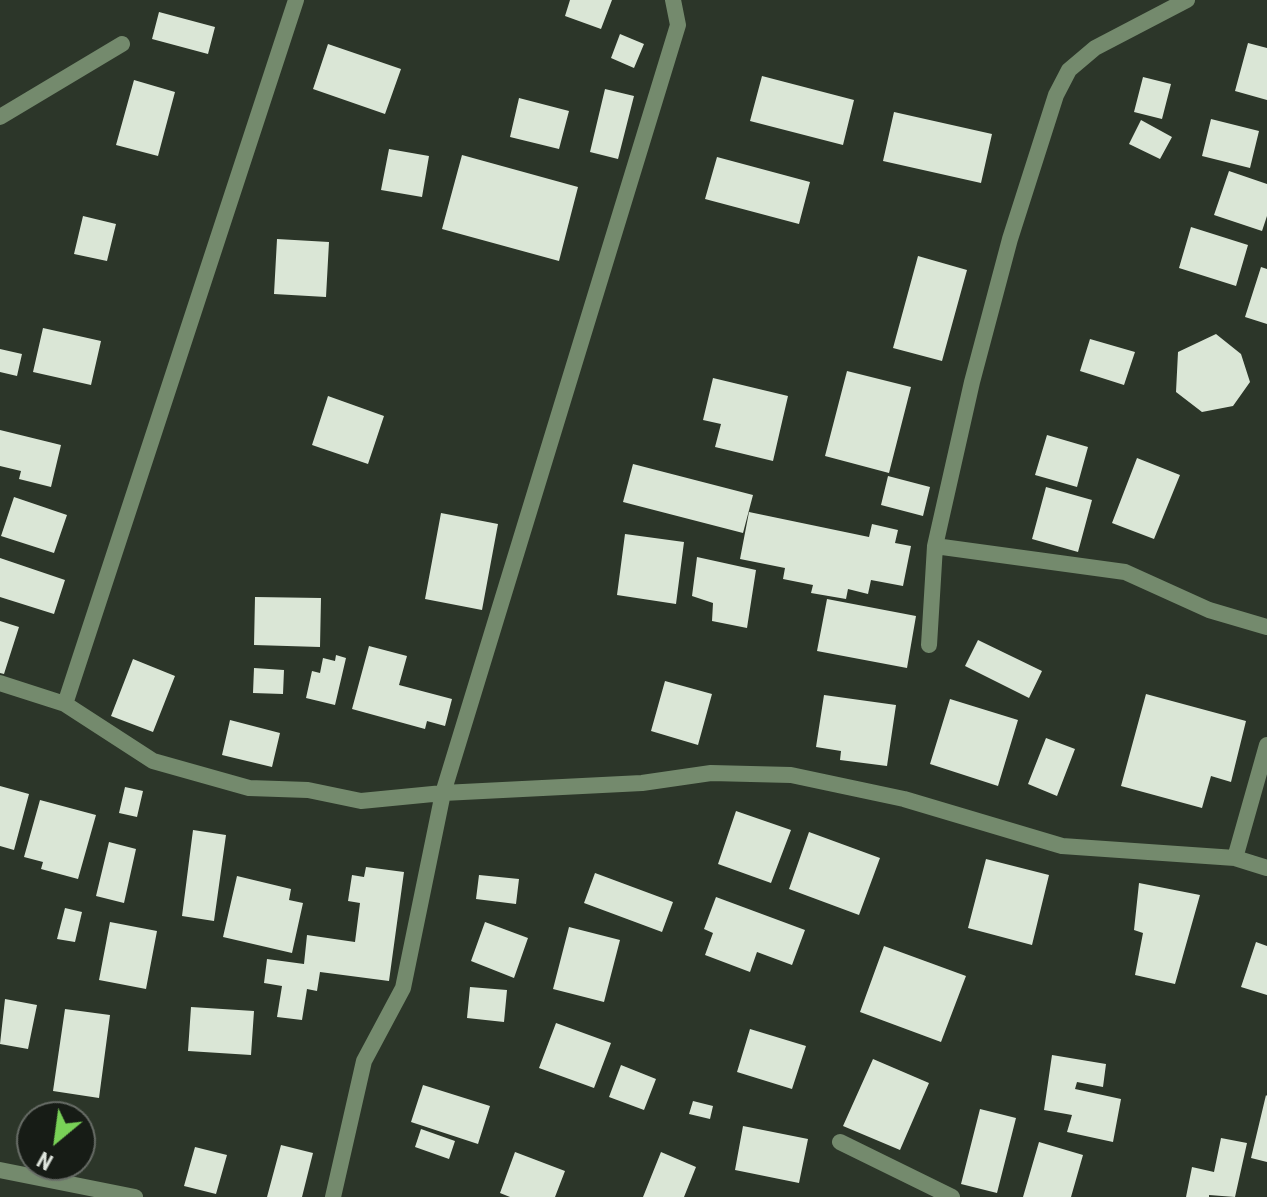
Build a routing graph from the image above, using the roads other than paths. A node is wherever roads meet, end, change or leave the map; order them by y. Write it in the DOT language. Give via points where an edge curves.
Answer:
graph roads {
  1 [pos="296,0"];
  2 [pos="673,0"];
  3 [pos="1187,0"];
  4 [pos="122,44"];
  5 [pos="0,117"];
  6 [pos="935,546"];
  7 [pos="1267,627"];
  8 [pos="929,645"];
  9 [pos="0,683"];
  10 [pos="65,704"];
  11 [pos="1267,745"];
  12 [pos="443,793"];
  13 [pos="1235,858"];
  14 [pos="1267,868"];
  15 [pos="840,1142"];
  16 [pos="0,1170"];
  17 [pos="135,1197"];
  18 [pos="333,1197"];
  19 [pos="952,1197"];
  1 -- 10 [label="street"];
  2 -- 12 [label="street" via="678,25"];
  3 -- 6 [label="street" via="1095,48 1069,70 1056,95 1010,239"];
  4 -- 5 [label="street"];
  6 -- 7 [label="street" via="1125,572 1209,610"];
  6 -- 8 [label="street"];
  9 -- 10 [label="street"];
  10 -- 12 [label="street" via="153,761 249,788 308,790 361,801"];
  11 -- 13 [label="street"];
  12 -- 13 [label="street" via="642,783 711,773 791,775 904,799 1062,846"];
  12 -- 18 [label="street" via="403,988 364,1061"];
  13 -- 14 [label="street"];
  15 -- 19 [label="street"];
  16 -- 17 [label="street"];
}
